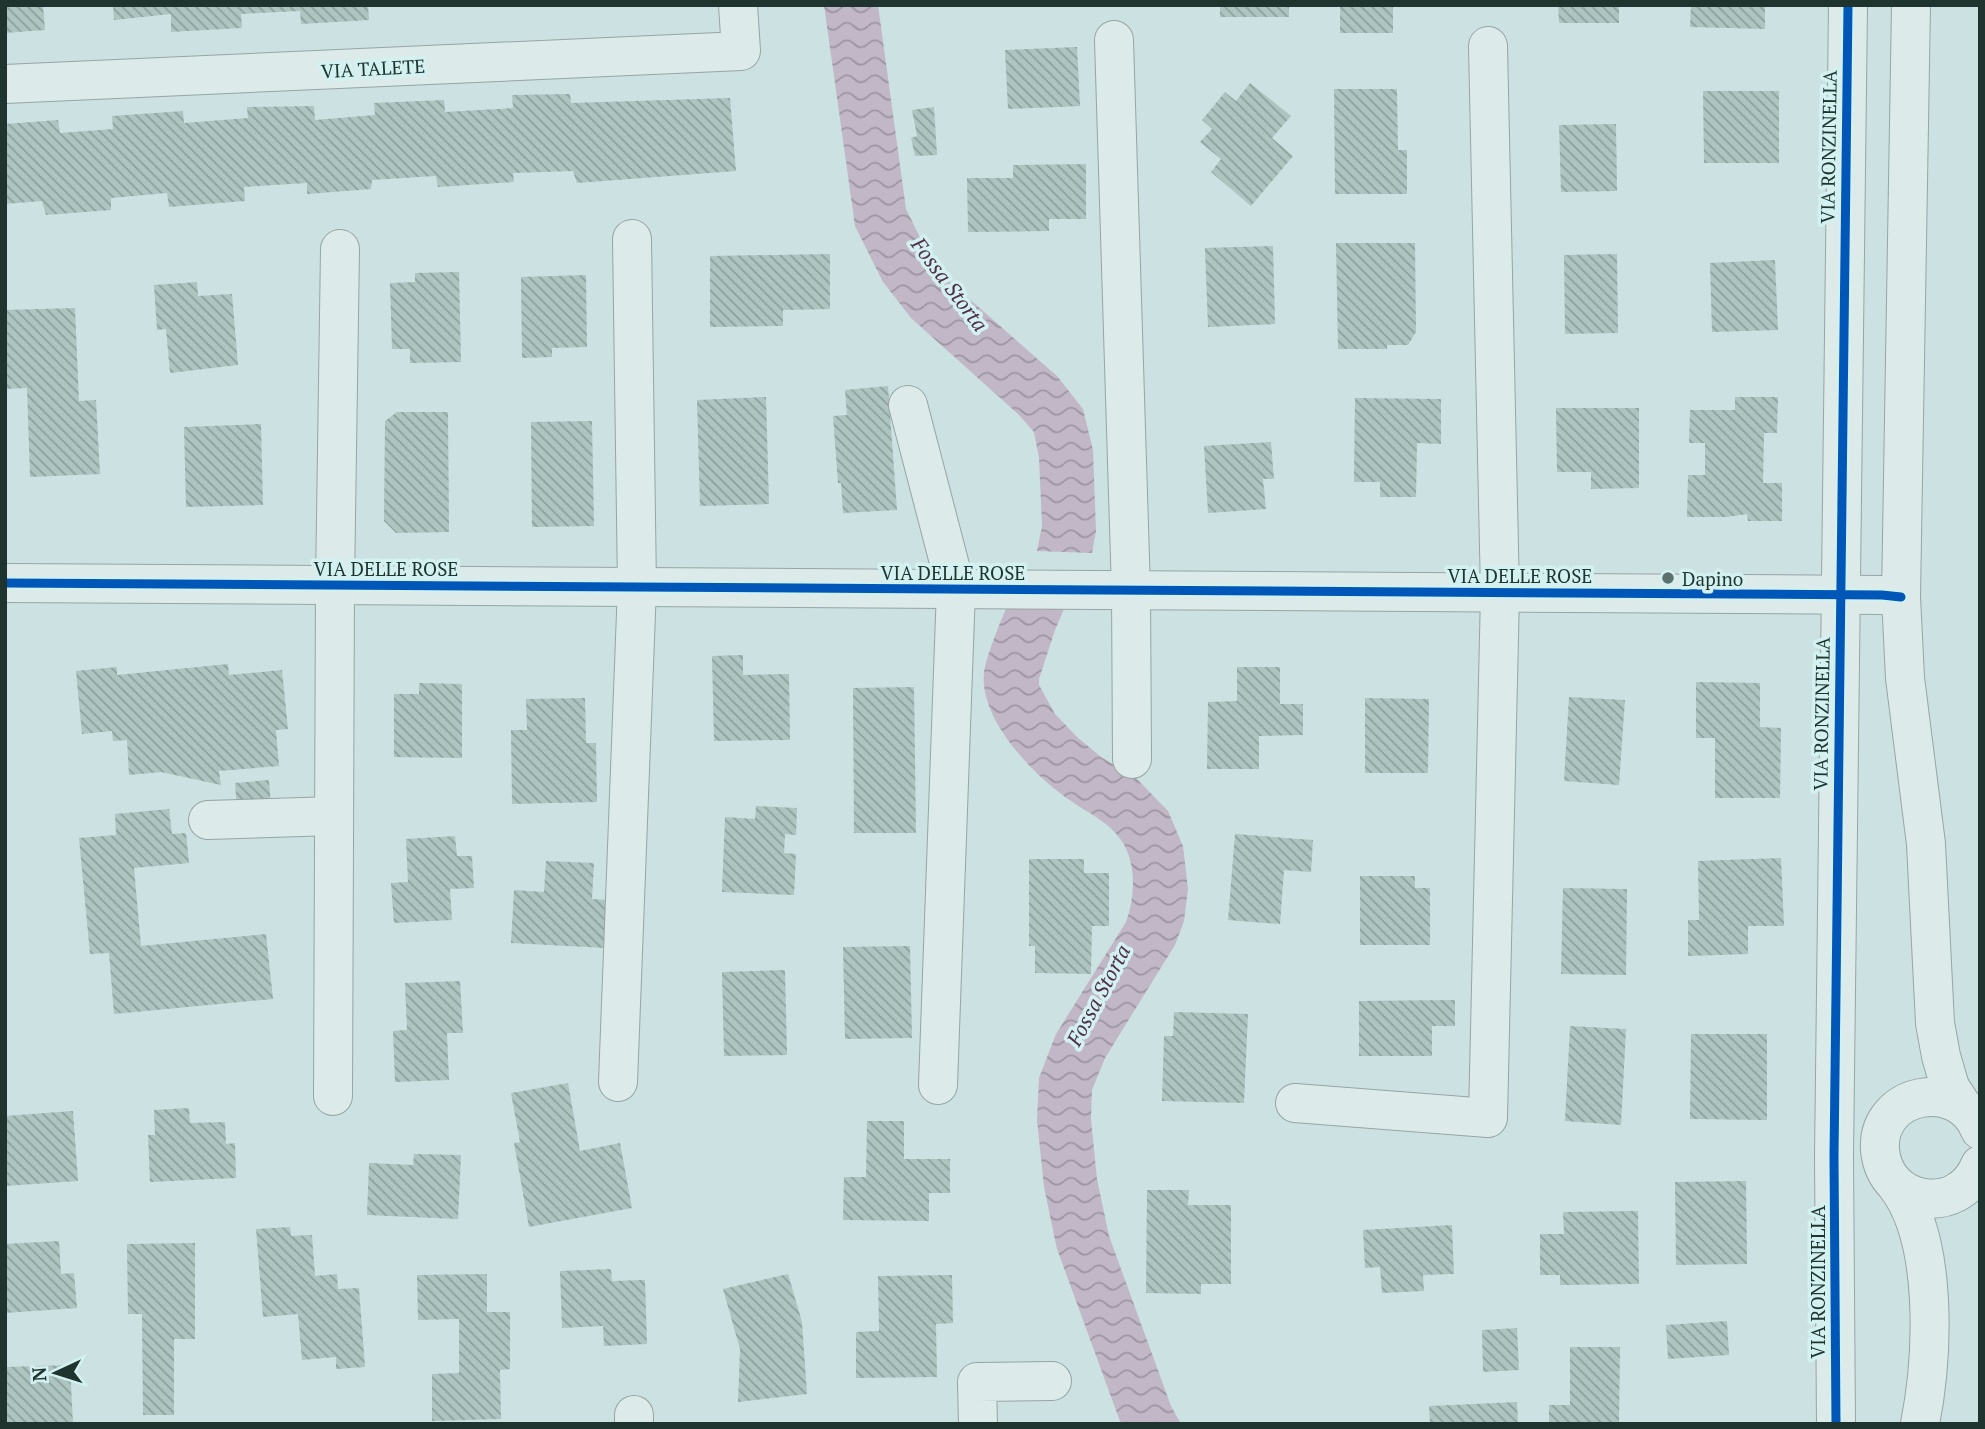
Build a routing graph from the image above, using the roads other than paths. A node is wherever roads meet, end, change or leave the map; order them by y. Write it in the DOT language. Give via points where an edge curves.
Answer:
graph roads {
  1 [pos="738,5"];
  2 [pos="1848,5"];
  3 [pos="1911,5"];
  4 [pos="1114,40"];
  5 [pos="1488,46"];
  6 [pos="5,84"];
  7 [pos="632,239"];
  8 [pos="340,249"];
  9 [pos="908,405"];
  10 [pos="5,583"];
  11 [pos="335,585"];
  12 [pos="637,587"];
  13 [pos="956,589"];
  14 [pos="1131,590"];
  15 [pos="1500,593"];
  16 [pos="1840,595"];
  17 [pos="1901,597"];
  18 [pos="1132,759"];
  19 [pos="334,816"];
  20 [pos="208,820"];
  21 [pos="1932,989"];
  22 [pos="618,1082"];
  23 [pos="938,1085"];
  24 [pos="333,1096"];
  25 [pos="1295,1103"];
  26 [pos="1891,1117"];
  27 [pos="1974,1119"];
  28 [pos="1973,1175"];
  29 [pos="1896,1185"];
  30 [pos="1928,1312"];
  31 [pos="1052,1381"];
  32 [pos="978,1424"];
  33 [pos="1836,1424"];
  34 [pos="1920,1424"];
  1 -- 6 [label="street, VIA TALETE" via="741,51"];
  2 -- 16 [label="street, VIA RONZINELLA"];
  3 -- 17 [label="street"];
  4 -- 14 [label="street"];
  5 -- 15 [label="street, VIA DELLE ROSE"];
  7 -- 12 [label="street"];
  8 -- 11 [label="street, VIA DELLE ROSE"];
  9 -- 13 [label="street, VIA DELLE ROSE"];
  10 -- 11 [label="street, VIA DELLE ROSE"];
  11 -- 12 [label="street, VIA DELLE ROSE"];
  11 -- 19 [label="street, VIA DELLE ROSE"];
  12 -- 13 [label="street, VIA DELLE ROSE"];
  12 -- 22 [label="street"];
  13 -- 14 [label="street, VIA DELLE ROSE"];
  13 -- 23 [label="street, VIA DELLE ROSE"];
  14 -- 15 [label="street, VIA DELLE ROSE"];
  14 -- 18 [label="street"];
  15 -- 16 [label="street, VIA DELLE ROSE"];
  15 -- 25 [label="street, VIA DELLE ROSE" via="1488,1118"];
  16 -- 17 [label="street, VIA DELLE ROSE"];
  16 -- 33 [label="street, VIA RONZINELLA"];
  17 -- 21 [label="street" via="1905,678 1926,844"];
  19 -- 20 [label="street"];
  19 -- 24 [label="street, VIA DELLE ROSE"];
  21 -- 26 [label="street" via="1921,1057"];
  21 -- 27 [label="street" via="1950,1087"];
  26 -- 27 [label="street" via="1904,1104 1941,1097"];
  26 -- 29 [label="street" via="1880,1150"];
  28 -- 29 [label="street" via="1939,1198 1908,1194"];
  28 -- 30 [label="street" via="1947,1205 1938,1231"];
  29 -- 30 [label="street" via="1919,1230"];
  30 -- 34 [label="street"];
  31 -- 32 [label="street" via="977,1382"];
}
